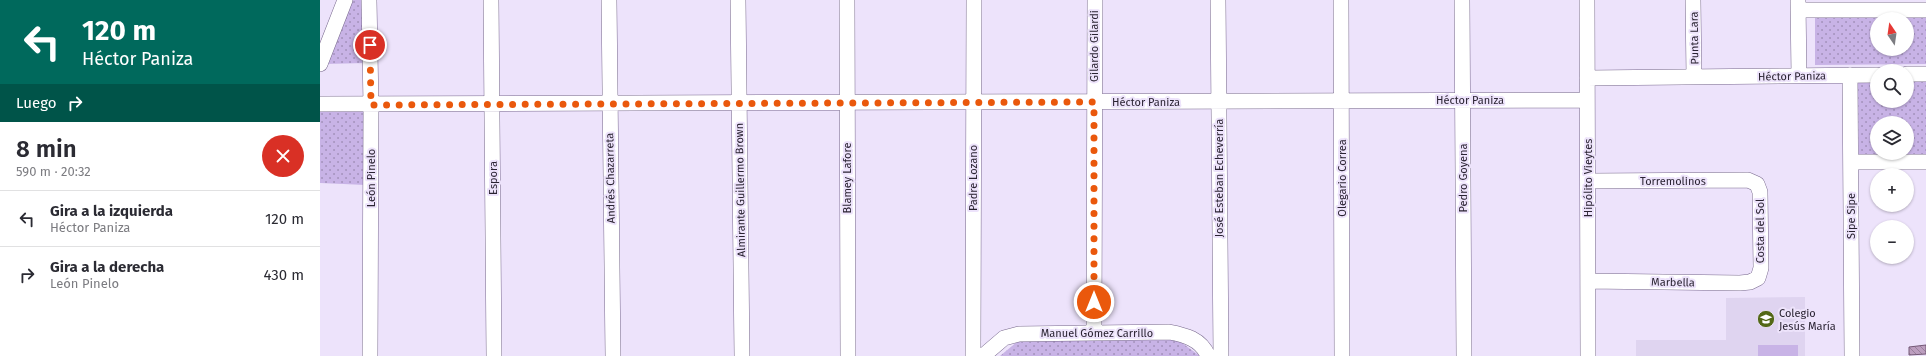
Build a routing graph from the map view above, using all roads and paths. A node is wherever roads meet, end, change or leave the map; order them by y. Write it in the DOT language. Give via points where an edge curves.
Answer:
graph roads {
  1 [pos="345,0"];
  2 [pos="369,0"];
  3 [pos="491,0"];
  4 [pos="610,0"];
  5 [pos="738,0"];
  6 [pos="847,0"];
  7 [pos="974,0"];
  8 [pos="1094,0"];
  9 [pos="1218,0"];
  10 [pos="1342,0"];
  11 [pos="1462,0"];
  12 [pos="1587,0"];
  13 [pos="1694,0"];
  14 [pos="1798,5"];
  15 [pos="1917,7"];
  16 [pos="320,64"];
  17 [pos="1914,74"];
  18 [pos="1926,74"];
  19 [pos="1850,75"];
  20 [pos="1870,75"];
  21 [pos="1799,76"];
  22 [pos="1694,77"];
  23 [pos="1587,78"];
  24 [pos="1342,100"];
  25 [pos="1463,100"];
  26 [pos="1588,100"];
  27 [pos="1094,102"];
  28 [pos="1219,102"];
  29 [pos="739,103"];
  30 [pos="847,103"];
  31 [pos="974,103"];
  32 [pos="320,104"];
  33 [pos="492,104"];
  34 [pos="609,104"];
  35 [pos="371,105"];
  36 [pos="1851,162"];
  37 [pos="1926,162"];
  38 [pos="1588,181"];
  39 [pos="1757,184"];
  40 [pos="1758,278"];
  41 [pos="1588,281"];
  42 [pos="1094,333"];
  43 [pos="370,356"];
  44 [pos="494,356"];
  45 [pos="613,356"];
  46 [pos="742,356"];
  47 [pos="848,356"];
  48 [pos="973,356"];
  49 [pos="983,356"];
  50 [pos="1208,356"];
  51 [pos="1221,356"];
  52 [pos="1342,356"];
  53 [pos="1464,356"];
  54 [pos="1588,356"];
  55 [pos="1852,356"];
  1 -- 16 [label="street"];
  2 -- 35 [label="street, León Pinelo"];
  3 -- 33 [label="street, Espora"];
  4 -- 34 [label="street, Andrés Chazarreta"];
  5 -- 29 [label="street, Almirante Guillermo Brown"];
  6 -- 30 [label="street, Blamey Lafore"];
  7 -- 31 [label="street, Padre Lozano"];
  8 -- 27 [label="street, Gilardo Gilardi"];
  9 -- 28 [label="street, José Esteban Echeverría"];
  10 -- 24 [label="street, Olegario Correa"];
  11 -- 25 [label="street, Pedro Goyena"];
  12 -- 23 [label="street, Hipólito Vieytes"];
  13 -- 22 [label="street, Punta Lara"];
  14 -- 15 [label="street"];
  14 -- 21 [label="street"];
  17 -- 18 [label="street"];
  19 -- 20 [label="street, Héctor Paniza"];
  19 -- 21 [label="street, Héctor Paniza"];
  19 -- 36 [label="street, Sipe Sipe"];
  21 -- 22 [label="street, Héctor Paniza"];
  22 -- 23 [label="street, Héctor Paniza"];
  23 -- 26 [label="street, Hipólito Vieytes"];
  24 -- 25 [label="street, Héctor Paniza"];
  24 -- 28 [label="street, Héctor Paniza"];
  24 -- 52 [label="street, Olegario Correa"];
  25 -- 26 [label="street, Héctor Paniza"];
  25 -- 53 [label="street, Pedro Goyena"];
  26 -- 38 [label="street, Hipólito Vieytes"];
  27 -- 28 [label="street, Héctor Paniza"];
  27 -- 31 [label="street, Héctor Paniza"];
  27 -- 42 [label="street, Gilardo Gilardi"];
  28 -- 51 [label="street, José Esteban Echeverría"];
  29 -- 30 [label="street, Héctor Paniza"];
  29 -- 34 [label="street, Héctor Paniza"];
  29 -- 46 [label="street, Almirante Guillermo Brown"];
  30 -- 31 [label="street, Héctor Paniza"];
  30 -- 47 [label="street, Blamey Lafore"];
  31 -- 48 [label="street, Padre Lozano"];
  32 -- 35 [label="street, Héctor Paniza"];
  33 -- 34 [label="street, Héctor Paniza"];
  33 -- 35 [label="street, Héctor Paniza"];
  33 -- 44 [label="street, Espora"];
  34 -- 45 [label="street, Andrés Chazarreta"];
  35 -- 43 [label="street, León Pinelo"];
  36 -- 37 [label="street"];
  36 -- 55 [label="street, Sipe Sipe"];
  38 -- 39 [label="street, Torremolinos" via="1748,180"];
  38 -- 41 [label="street, Hipólito Vieytes"];
  39 -- 40 [label="street, Costa del Sol" via="1760,192 1761,268"];
  40 -- 41 [label="street, Marbella" via="1740,283"];
  41 -- 54 [label="street, Hipólito Vieytes"];
  42 -- 49 [label="street, Manuel Gómez Carrillo" via="1019,334 1004,338"];
  42 -- 50 [label="street, Manuel Gómez Carrillo" via="1168,332 1186,335 1199,344"];
}
